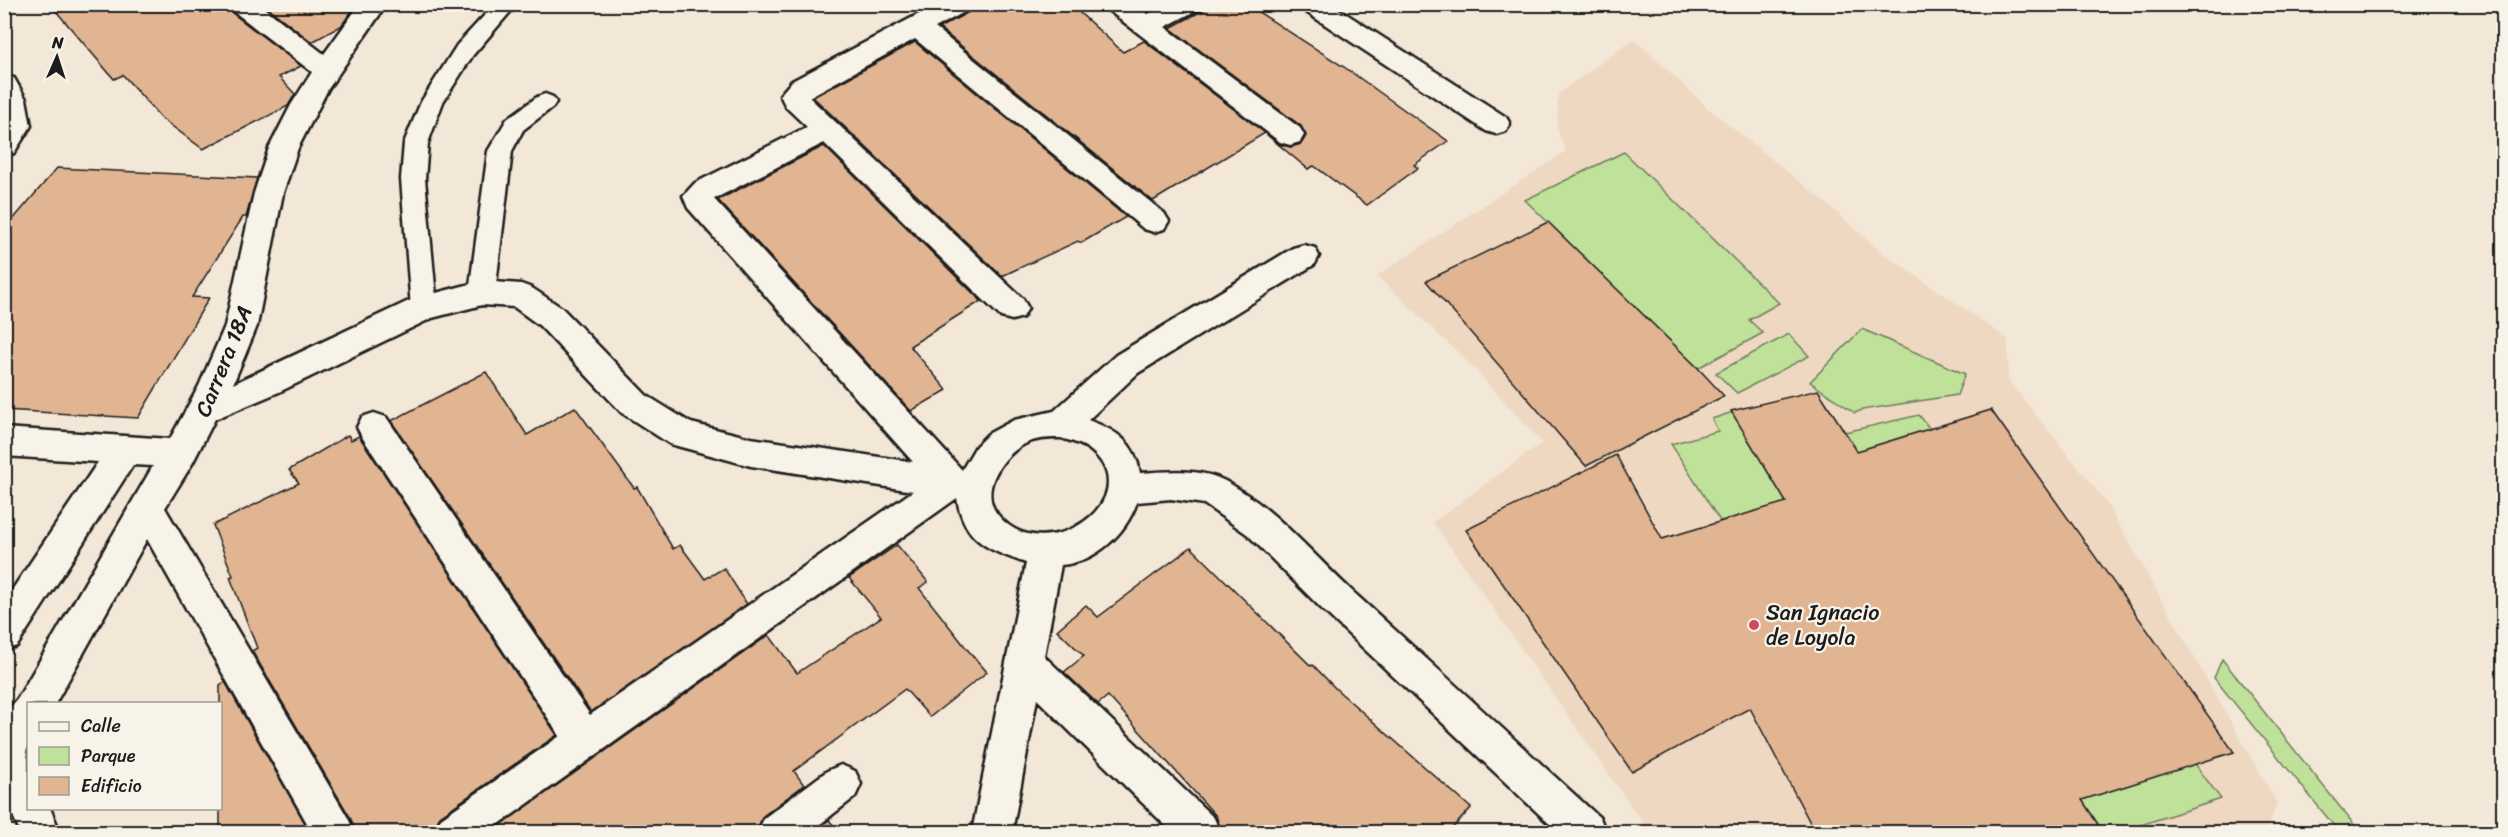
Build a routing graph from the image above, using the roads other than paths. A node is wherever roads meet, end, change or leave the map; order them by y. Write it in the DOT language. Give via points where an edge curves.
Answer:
graph roads {
  1 [pos="241,4"];
  2 [pos="374,4"];
  3 [pos="507,4"];
  4 [pos="959,4"];
  5 [pos="1117,4"];
  6 [pos="1188,4"];
  7 [pos="1312,4"];
  8 [pos="916,26"];
  9 [pos="1146,26"];
  10 [pos="326,69"];
  11 [pos="4,85"];
  12 [pos="545,102"];
  13 [pos="1496,124"];
  14 [pos="826,130"];
  15 [pos="1290,135"];
  16 [pos="4,146"];
  17 [pos="1154,220"];
  18 [pos="1304,256"];
  19 [pos="482,293"];
  20 [pos="424,308"];
  21 [pos="1012,308"];
  22 [pos="206,409"];
  23 [pos="1062,424"];
  24 [pos="374,427"];
  25 [pos="4,442"];
  26 [pos="124,451"];
  27 [pos="180,454"];
  28 [pos="963,484"];
  29 [pos="1125,489"];
  30 [pos="147,508"];
  31 [pos="1046,552"];
  32 [pos="9,621"];
  33 [pos="1026,663"];
  34 [pos="34,702"];
  35 [pos="27,714"];
  36 [pos="586,742"];
  37 [pos="5,752"];
  38 [pos="841,784"];
  39 [pos="27,802"];
  40 [pos="30,810"];
  41 [pos="40,832"];
  42 [pos="334,832"];
  43 [pos="455,832"];
  44 [pos="778,832"];
  45 [pos="992,832"];
  46 [pos="1200,832"];
  47 [pos="1586,832"];
  1 -- 10 [label="street"];
  2 -- 10 [label="street, Carrera 18A"];
  3 -- 20 [label="lane" via="465,50 432,102 416,143 413,179"];
  4 -- 8 [label="street"];
  5 -- 9 [label="street"];
  6 -- 9 [label="street"];
  7 -- 13 [label="street"];
  8 -- 14 [label="street" via="796,91 796,100"];
  8 -- 17 [label="street"];
  9 -- 15 [label="street"];
  10 -- 22 [label="street, Carrera 18A" via="292,127 275,171 262,219 250,294 234,345"];
  11 -- 16 [label="street" via="12,99 17,126"];
  12 -- 19 [label="lane" via="515,125 500,151"];
  14 -- 21 [label="street"];
  14 -- 28 [label="street" via="705,190 698,200"];
  18 -- 23 [label="street" via="1127,364"];
  19 -- 20 [label="street"];
  19 -- 28 [label="street" via="521,296 551,316 634,404 682,434 751,452"];
  20 -- 22 [label="street"];
  22 -- 27 [label="street, Carrera 18A"];
  23 -- 28 [label="street" via="1038,425 1014,434 995,447"];
  23 -- 29 [label="street" via="1084,428 1116,452 1124,470"];
  24 -- 36 [label="street"];
  25 -- 26 [label="street"];
  26 -- 27 [label="street"];
  26 -- 32 [label="street"];
  27 -- 30 [label="street, Carrera 18A"];
  28 -- 31 [label="street" via="990,533 1015,548"];
  28 -- 36 [label="street"];
  29 -- 31 [label="street" via="1120,508 1108,525 1070,548"];
  29 -- 47 [label="street" via="1171,485 1212,491 1259,523"];
  30 -- 34 [label="street, Carrera 18A"];
  30 -- 42 [label="street"];
  31 -- 33 [label="street"];
  33 -- 45 [label="street"];
  33 -- 46 [label="street"];
  35 -- 37 [label="street"];
  36 -- 43 [label="street"];
  37 -- 39 [label="street"];
  38 -- 44 [label="street"];
  40 -- 41 [label="street"];
}
